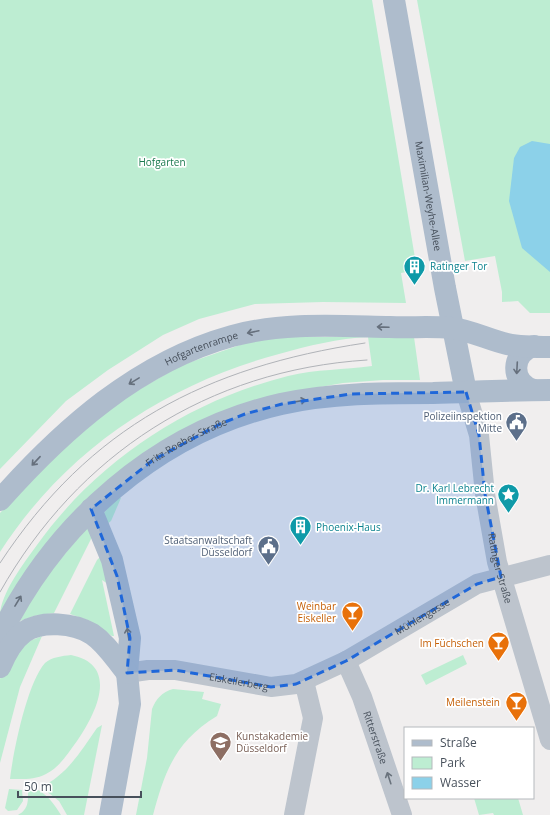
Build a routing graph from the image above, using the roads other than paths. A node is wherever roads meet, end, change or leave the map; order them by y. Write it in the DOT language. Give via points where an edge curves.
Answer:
graph roads {
  1 [pos="394,0"];
  2 [pos="453,328"];
  3 [pos="542,347"];
  4 [pos="542,390"];
  5 [pos="466,392"];
  6 [pos="0,500"];
  7 [pos="91,509"];
  8 [pos="550,565"];
  9 [pos="501,577"];
  10 [pos="0,636"];
  11 [pos="346,661"];
  12 [pos="0,667"];
  13 [pos="127,673"];
  14 [pos="304,681"];
  15 [pos="550,740"];
  16 [pos="110,815"];
  17 [pos="294,815"];
  18 [pos="402,815"];
  1 -- 2 [label="main road, Maximilian-Weyhe-Allee"];
  2 -- 3 [label="main road, Hofgartenrampe" via="509,345"];
  2 -- 5 [label="main road, Maximilian-Weyhe-Allee"];
  2 -- 6 [label="main road, Hofgartenrampe, one-way" via="330,326 279,328 231,336 154,370 93,409 47,449"];
  3 -- 4 [label="main road, one-way" via="527,348 517,361 516,370 520,382 527,388"];
  4 -- 5 [label="main road, Fritz-Roeber-Straße"];
  7 -- 5 [label="main road, Fritz-Roeber-Straße, one-way" via="134,473 172,449 220,424 256,411 301,400 351,394"];
  5 -- 9 [label="street, Ratinger Straße" via="479,435 485,494"];
  10 -- 7 [label="main road, one-way" via="31,581 58,545"];
  13 -- 7 [label="main road, one-way" via="130,638 112,560"];
  8 -- 9 [label="street, Mühlengasse"];
  9 -- 11 [label="street, Mühlengasse" via="478,584"];
  9 -- 15 [label="street, Ratinger Straße"];
  11 -- 14 [label="street, Eiskellerberg"];
  18 -- 11 [label="street, Ritterstraße, one-way" via="362,697"];
  12 -- 13 [label="main road" via="18,637 24,632 37,627 64,625 92,634 111,652"];
  13 -- 14 [label="street, Eiskellerberg" via="175,670 271,687 289,686"];
  13 -- 16 [label="main road" via="130,704"];
  14 -- 17 [label="street" via="313,718"];
}
